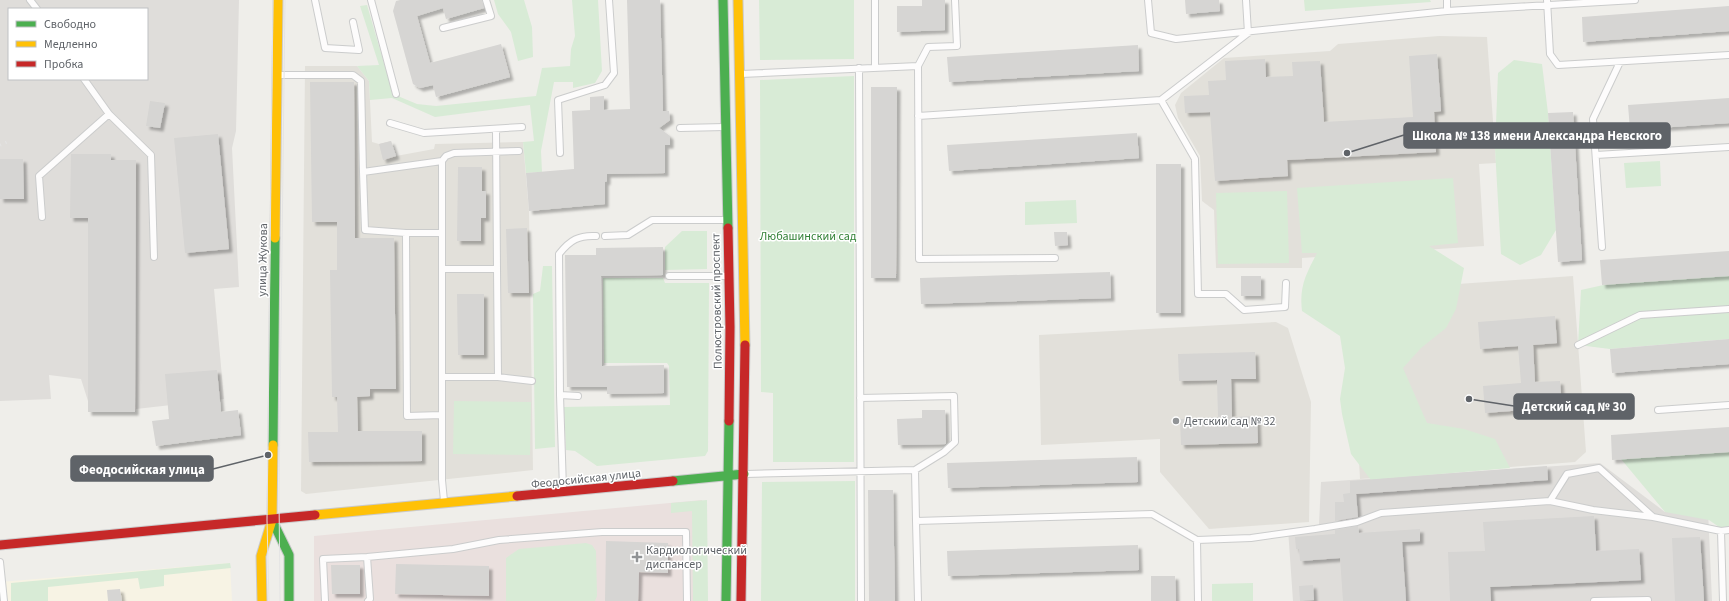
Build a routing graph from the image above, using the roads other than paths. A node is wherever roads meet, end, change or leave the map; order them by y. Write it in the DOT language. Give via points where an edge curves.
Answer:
graph roads {
  1 [pos="278,0"];
  2 [pos="285,0"];
  3 [pos="315,0"];
  4 [pos="371,0"];
  5 [pos="486,0"];
  6 [pos="609,0"];
  7 [pos="723,0"];
  8 [pos="738,0"];
  9 [pos="875,0"];
  10 [pos="955,0"];
  11 [pos="1148,0"];
  12 [pos="1246,0"];
  13 [pos="1447,0"];
  14 [pos="1635,0"];
  15 [pos="1547,3"];
  16 [pos="1447,11"];
  17 [pos="353,22"];
  18 [pos="443,28"];
  19 [pos="1248,33"];
  20 [pos="1729,55"];
  21 [pos="1620,62"];
  22 [pos="918,66"];
  23 [pos="875,67"];
  24 [pos="859,68"];
  25 [pos="724,74"];
  26 [pos="740,74"];
  27 [pos="278,75"];
  28 [pos="85,80"];
  29 [pos="396,94"];
  30 [pos="1161,100"];
  31 [pos="109,114"];
  32 [pos="918,116"];
  33 [pos="390,123"];
  34 [pos="522,127"];
  35 [pos="726,127"];
  36 [pos="741,127"];
  37 [pos="680,128"];
  38 [pos="496,129"];
  39 [pos="1729,148"];
  40 [pos="519,151"];
  41 [pos="496,152"];
  42 [pos="560,153"];
  43 [pos="1596,155"];
  44 [pos="442,161"];
  45 [pos="364,172"];
  46 [pos="42,217"];
  47 [pos="728,220"];
  48 [pos="743,220"];
  49 [pos="406,233"];
  50 [pos="442,233"];
  51 [pos="596,236"];
  52 [pos="605,236"];
  53 [pos="1602,247"];
  54 [pos="154,257"];
  55 [pos="1055,258"];
  56 [pos="442,269"];
  57 [pos="497,269"];
  58 [pos="669,276"];
  59 [pos="729,276"];
  60 [pos="744,276"];
  61 [pos="1286,283"];
  62 [pos="1729,309"];
  63 [pos="1578,346"];
  64 [pos="442,377"];
  65 [pos="498,377"];
  66 [pos="532,381"];
  67 [pos="560,395"];
  68 [pos="578,396"];
  69 [pos="860,398"];
  70 [pos="1729,405"];
  71 [pos="1658,410"];
  72 [pos="442,415"];
  73 [pos="915,470"];
  74 [pos="860,471"];
  75 [pos="744,474"];
  76 [pos="728,476"];
  77 [pos="563,493"];
  78 [pos="1550,501"];
  79 [pos="444,504"];
  80 [pos="1653,517"];
  81 [pos="272,520"];
  82 [pos="916,521"];
  83 [pos="1729,530"];
  84 [pos="1721,531"];
  85 [pos="1197,540"];
  86 [pos="0,545"];
  87 [pos="367,557"];
  88 [pos="0,562"];
  89 [pos="1648,600"];
  90 [pos="1725,600"];
  91 [pos="4,601"];
  92 [pos="262,601"];
  93 [pos="289,601"];
  94 [pos="324,601"];
  95 [pos="368,601"];
  96 [pos="687,601"];
  97 [pos="726,601"];
  98 [pos="741,601"];
  99 [pos="861,601"];
  100 [pos="918,601"];
  101 [pos="1198,601"];
  102 [pos="1594,601"];
  1 -- 2 [label="lane"];
  1 -- 27 [label="street, улица Жукова"];
  3 -- 17 [label="lane" via="325,48 359,50"];
  4 -- 29 [label="lane"];
  5 -- 18 [label="lane" via="491,16"];
  6 -- 42 [label="lane" via="614,73 605,85 558,100"];
  7 -- 25 [label="street, Полюстровский проспект"];
  8 -- 26 [label="street"];
  9 -- 23 [label="lane"];
  10 -- 22 [label="lane" via="957,46 928,47"];
  11 -- 19 [label="lane" via="1151,34 1176,39"];
  12 -- 19 [label="lane"];
  13 -- 16 [label="lane"];
  14 -- 15 [label="lane"];
  15 -- 16 [label="lane"];
  15 -- 21 [label="lane" via="1550,54 1558,65"];
  16 -- 19 [label="lane"];
  19 -- 30 [label="lane"];
  20 -- 21 [label="lane"];
  21 -- 43 [label="lane" via="1593,119"];
  22 -- 23 [label="lane"];
  22 -- 32 [label="lane"];
  23 -- 24 [label="lane"];
  24 -- 26 [label="lane"];
  24 -- 69 [label="lane"];
  25 -- 26 [label="lane"];
  25 -- 35 [label="street, Полюстровский проспект"];
  26 -- 36 [label="street"];
  27 -- 45 [label="lane" via="353,74 361,81"];
  27 -- 81 [label="street, улица Жукова"];
  28 -- 31 [label="lane"];
  30 -- 32 [label="lane"];
  30 -- 61 [label="lane" via="1196,159 1198,294 1226,294 1244,310 1285,307"];
  31 -- 46 [label="lane" via="39,176"];
  31 -- 54 [label="lane" via="151,155"];
  32 -- 55 [label="lane" via="919,260"];
  33 -- 38 [label="lane" via="424,133"];
  34 -- 38 [label="lane"];
  35 -- 36 [label="lane"];
  35 -- 37 [label="lane"];
  35 -- 47 [label="street, Полюстровский проспект"];
  36 -- 48 [label="street"];
  38 -- 41 [label="lane"];
  39 -- 43 [label="lane"];
  40 -- 41 [label="lane"];
  41 -- 44 [label="lane" via="454,153"];
  41 -- 57 [label="lane"];
  43 -- 53 [label="lane"];
  44 -- 45 [label="lane"];
  44 -- 50 [label="lane"];
  45 -- 49 [label="lane" via="365,230"];
  47 -- 48 [label="lane"];
  47 -- 52 [label="lane" via="652,220 628,235"];
  47 -- 59 [label="street, Полюстровский проспект"];
  48 -- 60 [label="street"];
  49 -- 50 [label="lane"];
  49 -- 72 [label="lane" via="407,416"];
  50 -- 56 [label="lane"];
  51 -- 67 [label="lane" via="582,236 566,245 559,254"];
  56 -- 57 [label="lane"];
  56 -- 64 [label="lane"];
  57 -- 65 [label="lane"];
  58 -- 59 [label="lane"];
  59 -- 60 [label="lane"];
  59 -- 76 [label="street, Полюстровский проспект"];
  60 -- 75 [label="street"];
  62 -- 63 [label="lane" via="1640,315"];
  64 -- 65 [label="lane"];
  64 -- 72 [label="lane"];
  65 -- 66 [label="lane"];
  67 -- 68 [label="lane"];
  67 -- 77 [label="lane"];
  69 -- 73 [label="lane" via="954,396 955,442"];
  69 -- 74 [label="lane"];
  70 -- 71 [label="lane"];
  72 -- 79 [label="lane"];
  73 -- 74 [label="lane"];
  73 -- 82 [label="lane"];
  74 -- 75 [label="lane"];
  74 -- 99 [label="lane"];
  75 -- 76 [label="street, Феодосийская улица"];
  75 -- 98 [label="street"];
  76 -- 77 [label="street, Феодосийская улица"];
  76 -- 97 [label="street, Полюстровский проспект"];
  77 -- 79 [label="street, Феодосийская улица"];
  78 -- 80 [label="lane" via="1593,510"];
  78 -- 80 [label="lane" via="1567,474 1599,468"];
  78 -- 85 [label="lane" via="1381,514 1357,522 1315,529 1251,538"];
  79 -- 81 [label="street, Феодосийская улица"];
  80 -- 84 [label="lane"];
  81 -- 86 [label="street, Феодосийская улица"];
  81 -- 92 [label="street, улица Жукова" via="261,556"];
  81 -- 93 [label="street, улица Жукова" via="289,555"];
  82 -- 85 [label="lane" via="1152,514"];
  82 -- 100 [label="lane"];
  83 -- 84 [label="lane"];
  84 -- 90 [label="lane"];
  85 -- 101 [label="lane"];
  87 -- 94 [label="lane" via="323,559"];
  87 -- 95 [label="lane" via="370,599"];
  87 -- 96 [label="lane" via="453,549 499,540 570,534 686,532"];
  88 -- 91 [label="lane"];
  89 -- 102 [label="lane"];
}
